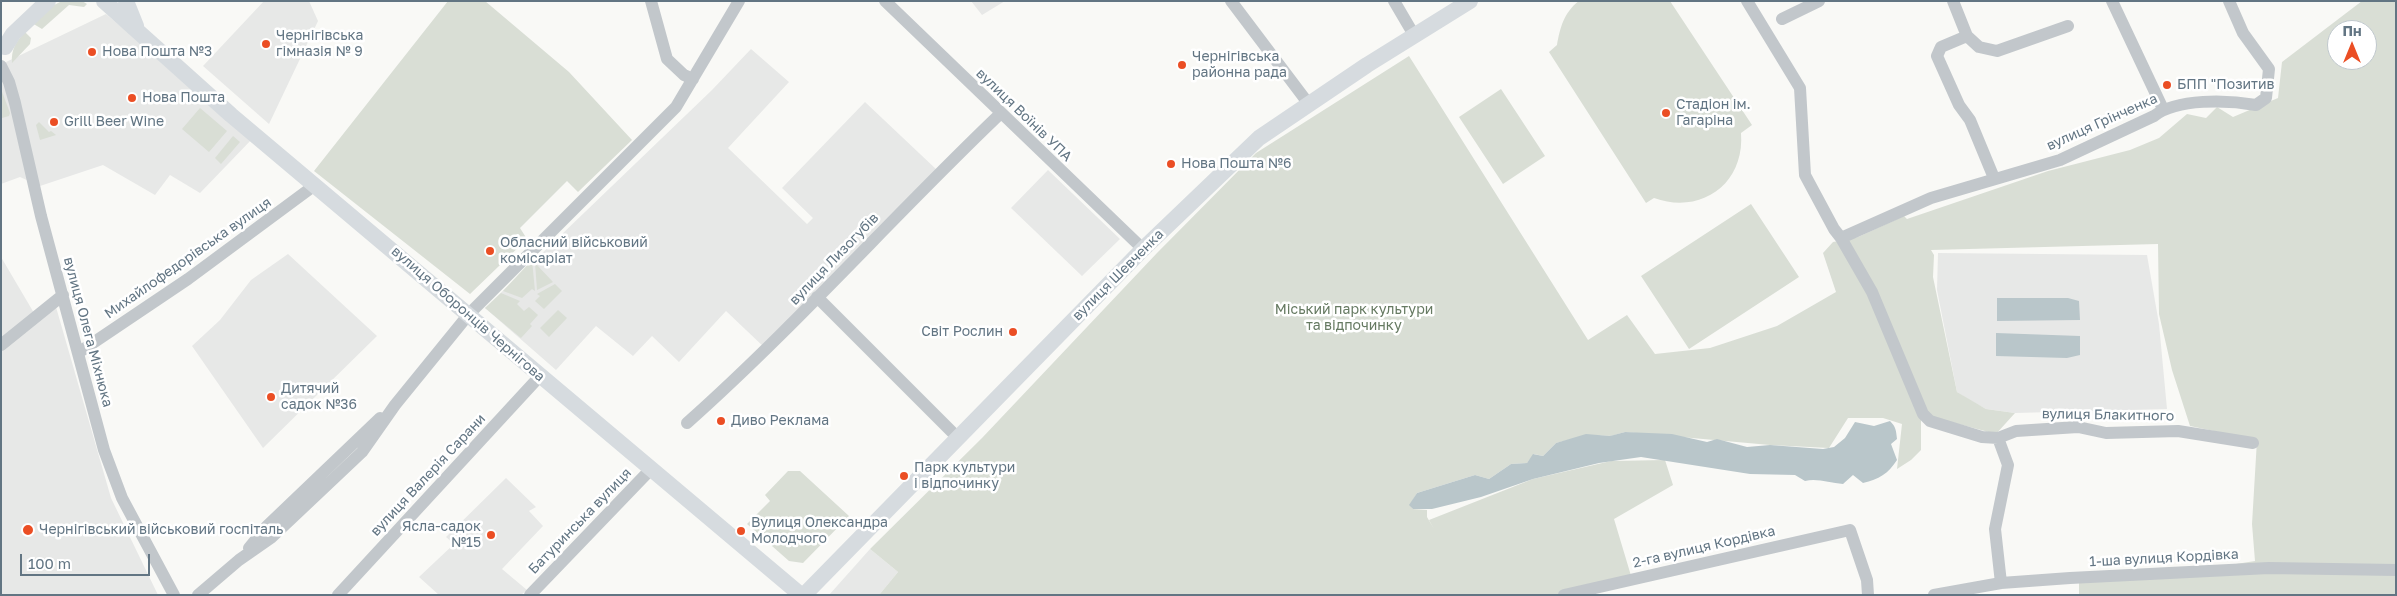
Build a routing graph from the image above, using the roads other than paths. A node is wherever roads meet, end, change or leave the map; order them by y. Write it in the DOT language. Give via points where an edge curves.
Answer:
graph roads {
  1 [pos="35,1"];
  2 [pos="48,1"];
  3 [pos="104,1"];
  4 [pos="126,1"];
  5 [pos="651,1"];
  6 [pos="739,1"];
  7 [pos="884,1"];
  8 [pos="1231,1"];
  9 [pos="1394,1"];
  10 [pos="1470,1"];
  11 [pos="1747,1"];
  12 [pos="1819,1"];
  13 [pos="1953,1"];
  14 [pos="2112,1"];
  15 [pos="2229,1"];
  16 [pos="1782,19"];
  17 [pos="2068,26"];
  18 [pos="1,29"];
  19 [pos="138,30"];
  20 [pos="1414,35"];
  21 [pos="1967,36"];
  22 [pos="2,46"];
  23 [pos="1,66"];
  24 [pos="693,79"];
  25 [pos="1308,103"];
  26 [pos="2163,109"];
  27 [pos="1000,114"];
  28 [pos="1994,178"];
  29 [pos="315,185"];
  30 [pos="1842,238"];
  31 [pos="1143,249"];
  32 [pos="63,295"];
  33 [pos="817,297"];
  34 [pos="469,314"];
  35 [pos="1,345"];
  36 [pos="78,353"];
  37 [pos="540,376"];
  38 [pos="688,423"];
  39 [pos="958,438"];
  40 [pos="1998,438"];
  41 [pos="2253,443"];
  42 [pos="652,468"];
  43 [pos="2396,570"];
  44 [pos="2001,583"];
  45 [pos="174,595"];
  46 [pos="198,595"];
  47 [pos="338,595"];
  48 [pos="530,595"];
  49 [pos="802,595"];
  50 [pos="1564,595"];
  51 [pos="1868,595"];
  52 [pos="1934,595"];
  1 -- 18 [label="main road"];
  2 -- 22 [label="main road"];
  3 -- 19 [label="main road, вулиця Оборонців Чернігова"];
  4 -- 19 [label="main road, вулиця Оборонців Чернігова"];
  5 -- 24 [label="street" via="667,59"];
  6 -- 24 [label="street"];
  7 -- 27 [label="street, вулиця Воїнів УПА"];
  8 -- 25 [label="street"];
  9 -- 20 [label="street"];
  10 -- 20 [label="main road, вулиця Шевченка"];
  11 -- 30 [label="street, вулиця Блакитного" via="1800,88 1805,175"];
  12 -- 16 [label="street"];
  13 -- 21 [label="street"];
  14 -- 26 [label="street"];
  15 -- 26 [label="street, вулиця Грінченка" via="2243,33 2269,70 2266,98 2256,105 2210,101"];
  17 -- 21 [label="street" via="1997,51 1978,47"];
  19 -- 29 [label="main road, вулиця Оборонців Чернігова" via="231,115"];
  20 -- 25 [label="main road, вулиця Шевченка"];
  21 -- 28 [label="street" via="1941,47 1937,56 1959,106 1970,120"];
  23 -- 32 [label="street, вулиця Олега Міхнюка" via="15,103"];
  24 -- 34 [label="street" via="676,106"];
  25 -- 31 [label="main road, вулиця Шевченка" via="1259,138"];
  26 -- 28 [label="street, вулиця Грінченка" via="2060,160"];
  27 -- 31 [label="street, вулиця Воїнів УПА"];
  27 -- 33 [label="street, вулиця Лизогубів"];
  28 -- 30 [label="street, вулиця Грінченка" via="1931,198"];
  29 -- 34 [label="main road, вулиця Оборонців Чернігова"];
  29 -- 36 [label="street, Михайлофедорівська вулиця" via="188,279"];
  30 -- 40 [label="street, вулиця Блакитного" via="1872,292 1923,414 1930,421 1944,426"];
  31 -- 39 [label="main road, вулиця Шевченка"];
  32 -- 35 [label="street"];
  32 -- 36 [label="street, вулиця Олега Міхнюка"];
  33 -- 38 [label="street, вулиця Лизогубів" via="751,366"];
  33 -- 39 [label="street"];
  34 -- 37 [label="main road, вулиця Оборонців Чернігова"];
  34 -- 46 [label="street" via="395,405 362,452 272,537"];
  36 -- 45 [label="street, вулиця Олега Міхнюка" via="104,450 122,498"];
  37 -- 42 [label="main road, вулиця Оборонців Чернігова"];
  37 -- 47 [label="street, вулиця Валерія Сарани"];
  39 -- 49 [label="main road, вулиця Шевченка"];
  40 -- 41 [label="street, вулиця Блакитного" via="2016,430 2078,427 2106,433 2178,431"];
  40 -- 44 [label="street" via="2008,464 1995,529"];
  42 -- 48 [label="street, Батуринська вулиця"];
  42 -- 49 [label="main road, вулиця Оборонців Чернігова"];
  43 -- 44 [label="street, 1-ша вулиця Кордівка" via="2255,568"];
  44 -- 52 [label="street, 1-ша вулиця Кордівка"];
  50 -- 51 [label="street, 2-га вулиця Кордівка" via="1850,530 1867,580"];
}
